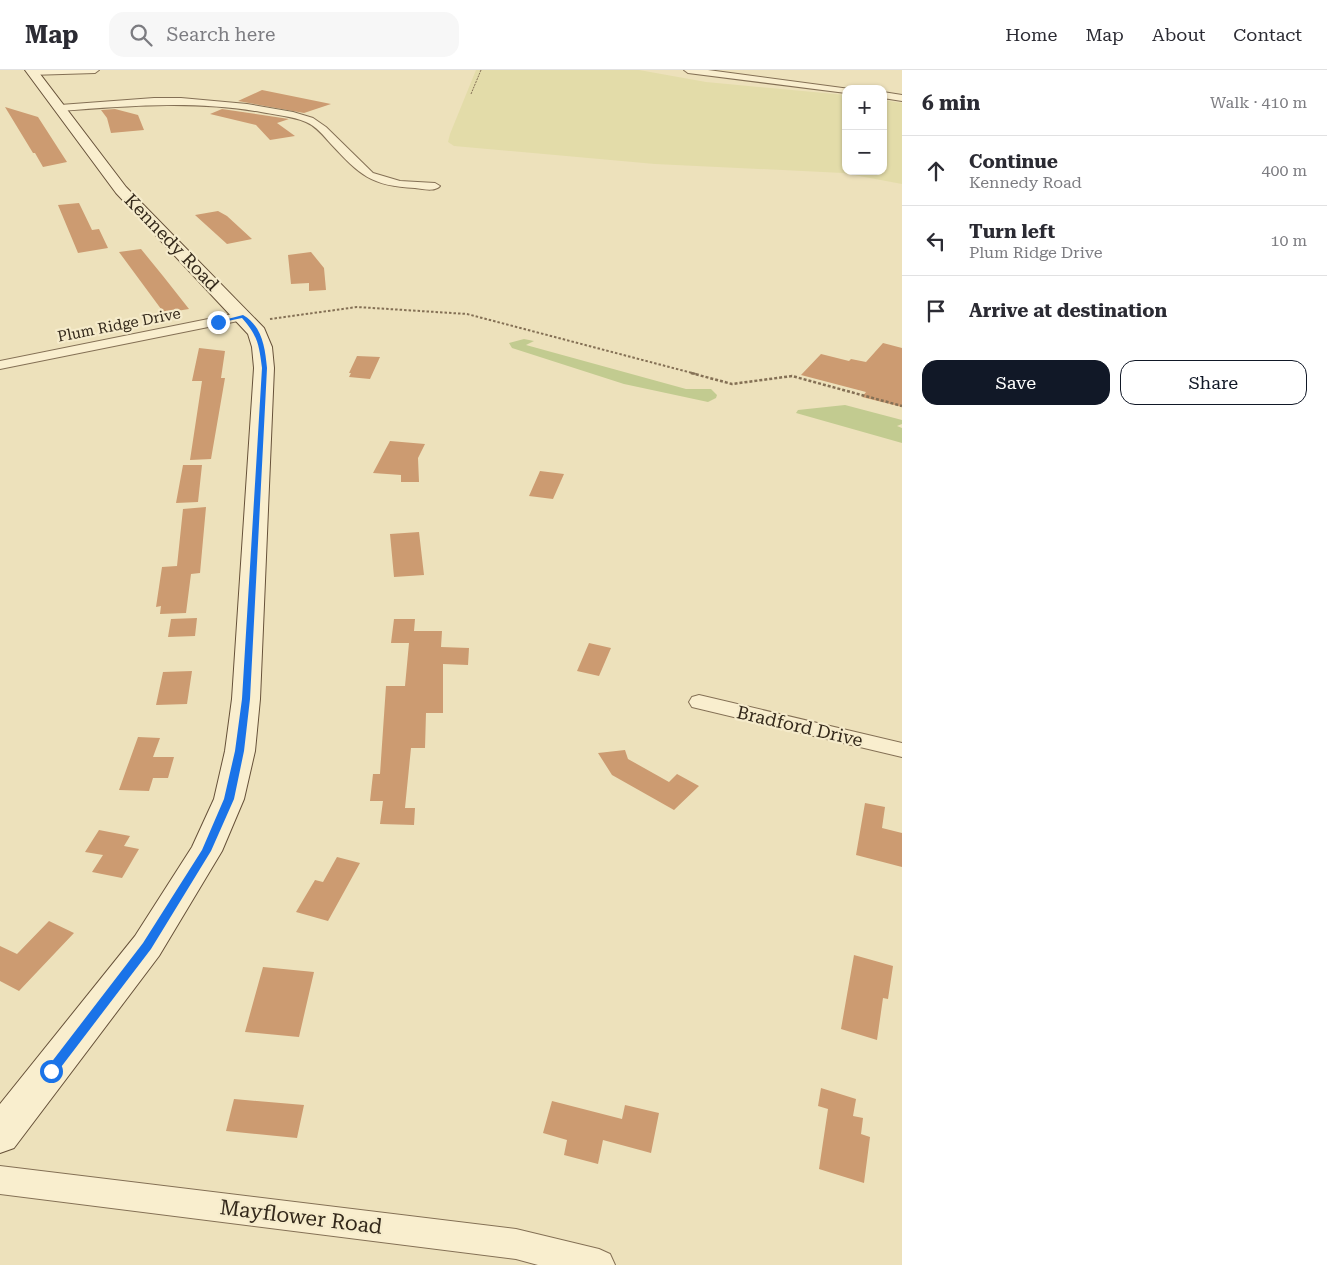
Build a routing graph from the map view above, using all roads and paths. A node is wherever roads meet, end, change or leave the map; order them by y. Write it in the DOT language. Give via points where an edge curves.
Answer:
graph roads {
  1 [pos="95,70"];
  2 [pos="480,70"];
  3 [pos="688,70"];
  4 [pos="32,71"];
  5 [pos="842,89"];
  6 [pos="471,94"];
  7 [pos="887,96"];
  8 [pos="902,98"];
  9 [pos="60,108"];
  10 [pos="436,186"];
  11 [pos="247,320"];
  12 [pos="0,364"];
  13 [pos="902,406"];
  14 [pos="699,702"];
  15 [pos="902,750"];
  16 [pos="0,1135"];
  17 [pos="0,1180"];
  18 [pos="600,1265"];
  1 -- 4 [label="street"];
  2 -- 6 [label="path"];
  3 -- 5 [label="street"];
  4 -- 9 [label="street, Kennedy Road"];
  7 -- 8 [label="street"];
  9 -- 10 [label="street" via="181,101 293,115 310,120 323,129 369,175 399,184"];
  9 -- 11 [label="street, Kennedy Road" via="121,190"];
  11 -- 12 [label="street, Plum Ridge Drive"];
  11 -- 13 [label="path" via="357,307 467,314 732,384 792,376"];
  11 -- 16 [label="street, Kennedy Road" via="257,332 264,368 246,699 240,751 229,799 206,851 147,946"];
  14 -- 15 [label="street, Bradford Drive"];
  17 -- 18 [label="street, Mayflower Road" via="516,1244"];
}
